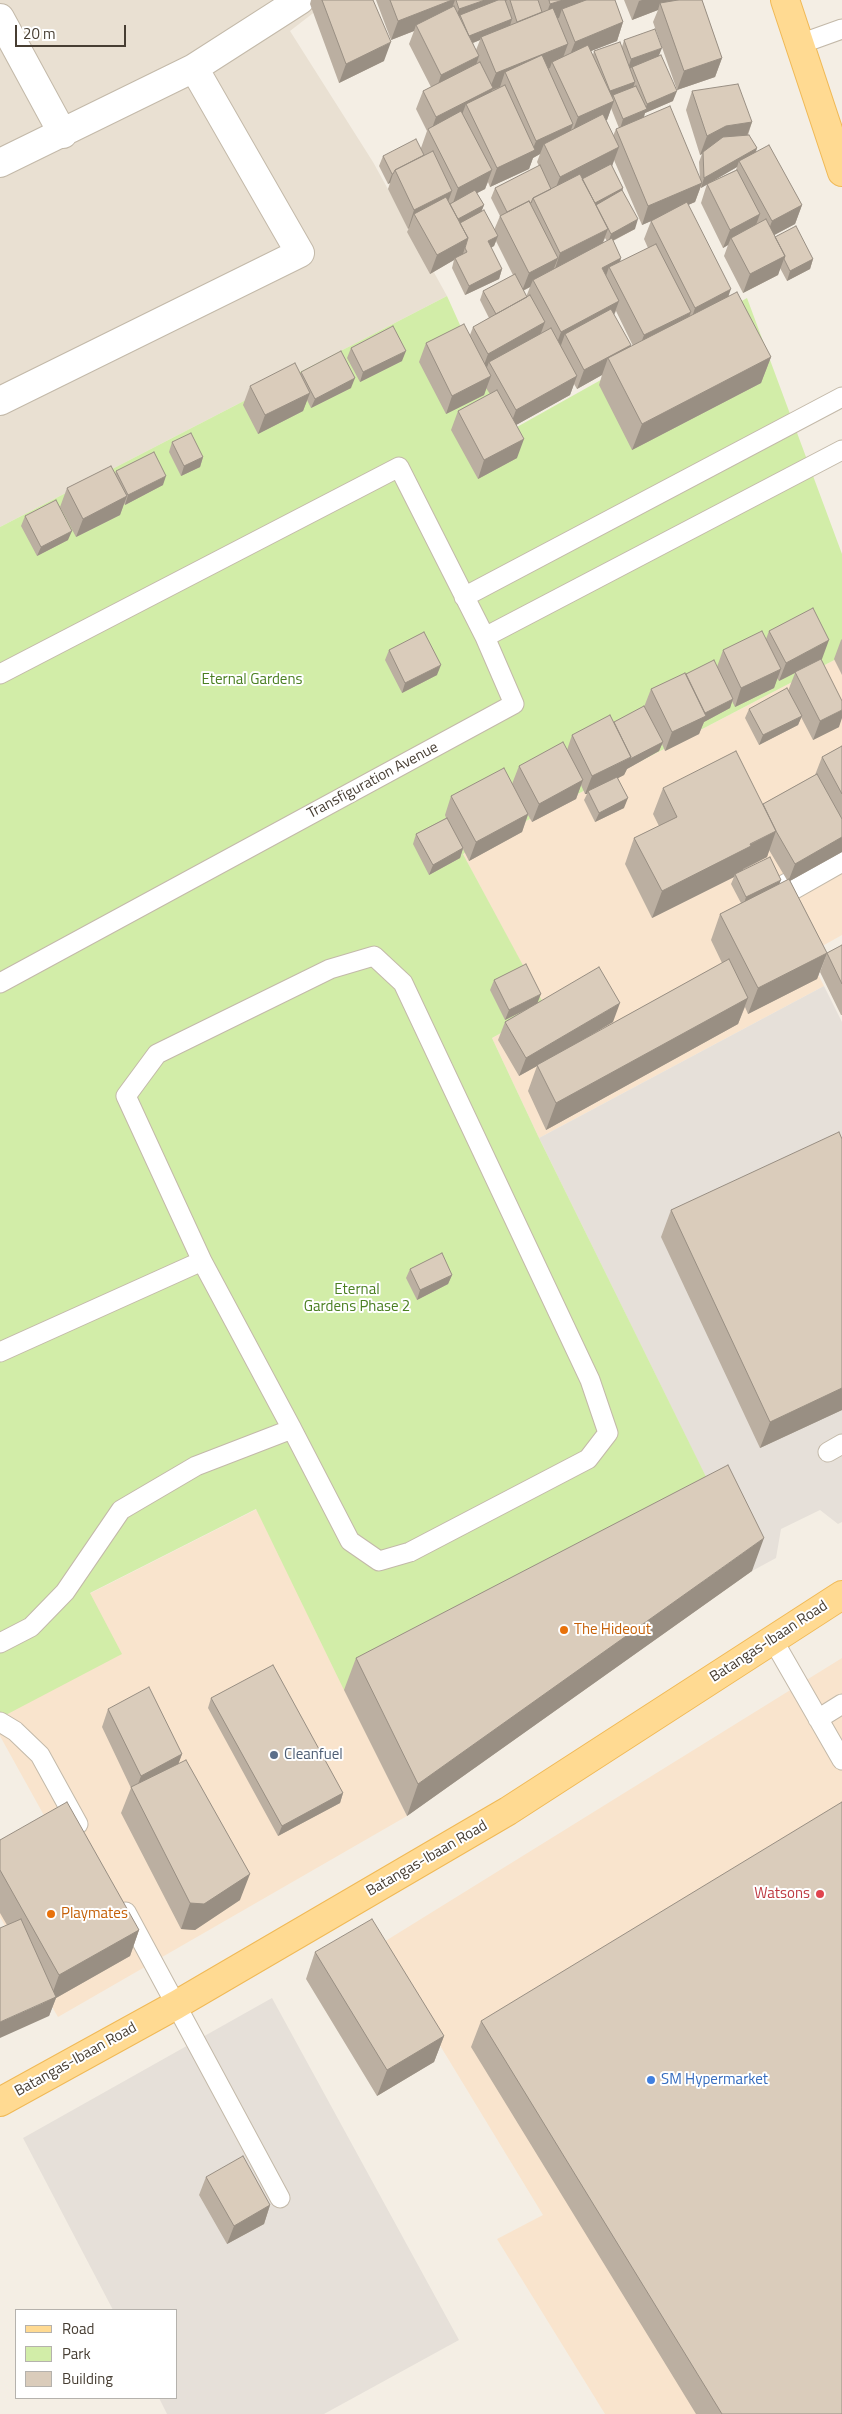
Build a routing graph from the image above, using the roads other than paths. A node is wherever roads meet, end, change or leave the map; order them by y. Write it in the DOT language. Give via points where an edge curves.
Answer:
graph roads {
  1 [pos="300,0"];
  2 [pos="786,0"];
  3 [pos="0,18"];
  4 [pos="842,29"];
  5 [pos="800,44"];
  6 [pos="194,68"];
  7 [pos="63,134"];
  8 [pos="838,144"];
  9 [pos="0,163"];
  10 [pos="842,172"];
  11 [pos="842,397"];
  12 [pos="0,401"];
  13 [pos="842,450"];
  14 [pos="464,597"];
  15 [pos="485,637"];
  16 [pos="0,674"];
  17 [pos="842,857"];
  18 [pos="736,916"];
  19 [pos="0,983"];
  20 [pos="202,1261"];
  21 [pos="0,1352"];
  22 [pos="292,1429"];
  23 [pos="842,1595"];
  24 [pos="773,1640"];
  25 [pos="0,1643"];
  26 [pos="842,1704"];
  27 [pos="818,1719"];
  28 [pos="0,1722"];
  29 [pos="842,1760"];
  30 [pos="87,1841"];
  31 [pos="115,1893"];
  32 [pos="176,2005"];
  33 [pos="0,2102"];
  34 [pos="280,2198"];
  1 -- 6 [label="street"];
  2 -- 5 [label="main road"];
  3 -- 7 [label="street"];
  4 -- 5 [label="lane"];
  5 -- 8 [label="main road"];
  6 -- 7 [label="street"];
  6 -- 12 [label="street" via="300,253"];
  7 -- 9 [label="street"];
  8 -- 10 [label="main road"];
  11 -- 14 [label="lane"];
  13 -- 15 [label="lane"];
  14 -- 15 [label="lane, Transfiguration Avenue"];
  14 -- 16 [label="lane, Transfiguration Avenue" via="399,467"];
  15 -- 19 [label="lane, Transfiguration Avenue" via="514,704"];
  17 -- 18 [label="street"];
  20 -- 21 [label="lane"];
  20 -- 22 [label="lane"];
  20 -- 22 [label="lane" via="126,1096 157,1054 330,969 374,956 403,983 590,1380 608,1434 588,1459 410,1552 379,1561 350,1541"];
  22 -- 25 [label="lane" via="196,1466 121,1510 65,1592 31,1627"];
  23 -- 24 [label="main road, Batangas-Ibaan Road"];
  24 -- 27 [label="lane"];
  24 -- 32 [label="main road, Batangas-Ibaan Road" via="508,1812"];
  26 -- 27 [label="lane"];
  27 -- 29 [label="lane"];
  28 -- 30 [label="lane" via="40,1755"];
  31 -- 32 [label="lane"];
  32 -- 33 [label="main road, Batangas-Ibaan Road"];
  32 -- 34 [label="lane"];
}
